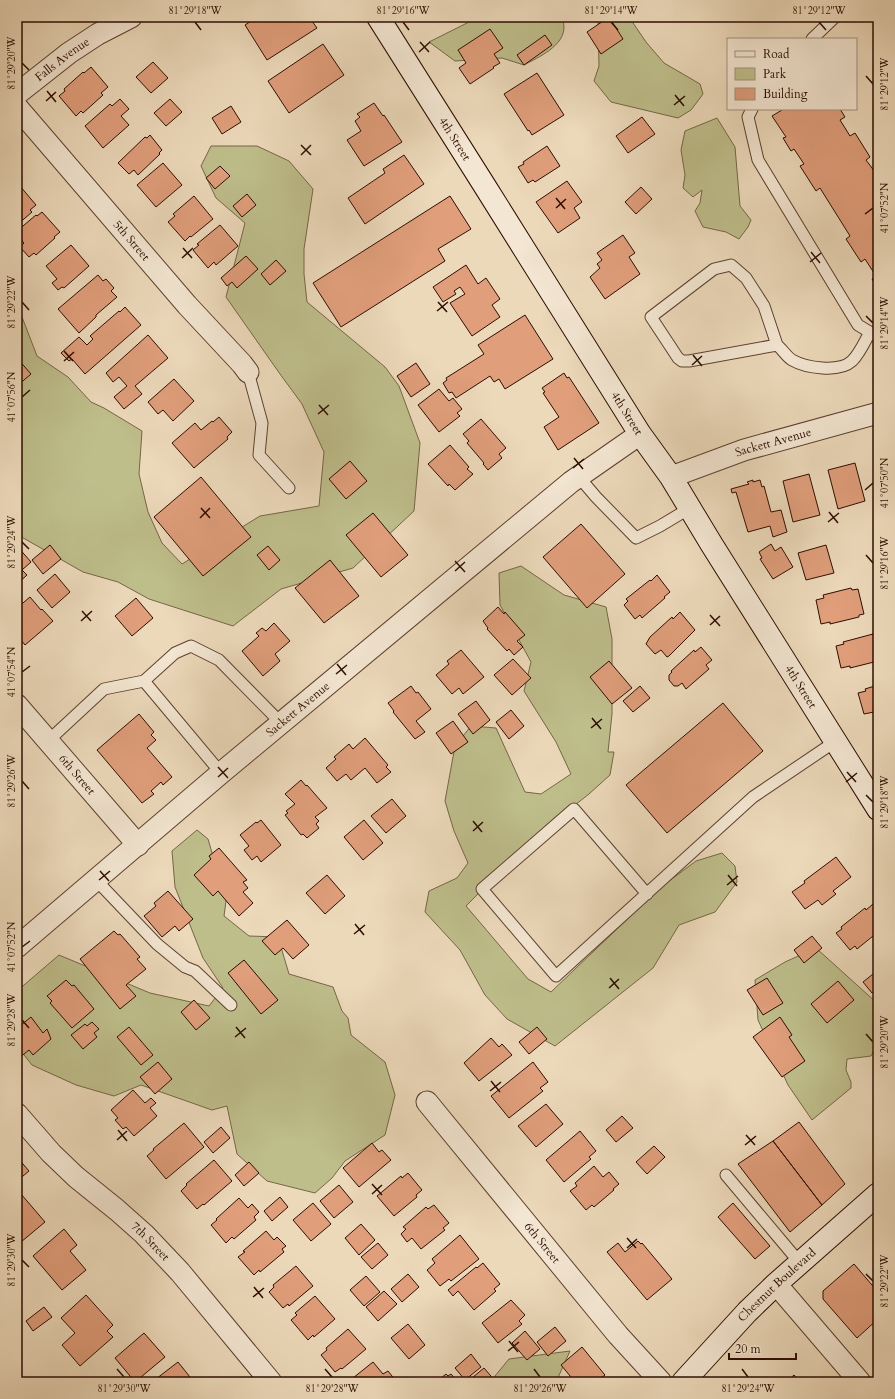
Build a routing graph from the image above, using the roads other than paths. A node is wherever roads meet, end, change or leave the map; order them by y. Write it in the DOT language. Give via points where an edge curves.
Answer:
graph roads {
  1 [pos="131,17"];
  2 [pos="378,17"];
  3 [pos="835,17"];
  4 [pos="813,38"];
  5 [pos="17,94"];
  6 [pos="17,107"];
  7 [pos="752,110"];
  8 [pos="874,335"];
  9 [pos="777,345"];
  10 [pos="248,372"];
  11 [pos="878,413"];
  12 [pos="640,434"];
  13 [pos="579,477"];
  14 [pos="671,477"];
  15 [pos="289,488"];
  16 [pos="690,508"];
  17 [pos="144,681"];
  18 [pos="17,705"];
  19 [pos="281,724"];
  20 [pos="48,741"];
  21 [pos="836,741"];
  22 [pos="221,773"];
  23 [pos="878,809"];
  24 [pos="138,845"];
  25 [pos="96,880"];
  26 [pos="647,894"];
  27 [pos="17,947"];
  28 [pos="231,1005"];
  29 [pos="427,1102"];
  30 [pos="17,1114"];
  31 [pos="726,1175"];
  32 [pos="878,1194"];
  33 [pos="800,1263"];
  34 [pos="776,1284"];
  35 [pos="271,1382"];
  36 [pos="661,1382"];
  37 [pos="683,1382"];
  38 [pos="860,1382"];
  1 -- 5 [label="street, Falls Avenue" via="69,53"];
  2 -- 12 [label="street, 4th Street"];
  3 -- 4 [label="lane"];
  6 -- 10 [label="street, 5th Street" via="158,272"];
  7 -- 8 [label="lane" via="748,118 758,160 858,325"];
  8 -- 9 [label="lane" via="851,362 834,368 812,367 791,360"];
  9 -- 9 [label="lane" via="682,361 652,317 714,269 731,265 746,278 764,306"];
  10 -- 15 [label="lane" via="262,423 259,455"];
  11 -- 14 [label="street, Sackett Avenue" via="744,450"];
  12 -- 13 [label="street, Sackett Avenue"];
  12 -- 14 [label="street, 4th Street"];
  13 -- 16 [label="lane" via="636,538"];
  13 -- 19 [label="street, Sackett Avenue"];
  14 -- 16 [label="street, 4th Street"];
  16 -- 21 [label="street, 4th Street"];
  17 -- 19 [label="lane" via="175,653 191,646 219,660"];
  17 -- 20 [label="lane" via="104,689"];
  17 -- 22 [label="lane"];
  18 -- 20 [label="street, 6th Street"];
  19 -- 22 [label="street, Sackett Avenue"];
  20 -- 24 [label="street, 6th Street"];
  21 -- 23 [label="street, 4th Street"];
  21 -- 26 [label="lane" via="754,797"];
  22 -- 24 [label="street, Sackett Avenue"];
  24 -- 25 [label="street, Sackett Avenue"];
  25 -- 27 [label="street, Sackett Avenue"];
  25 -- 28 [label="lane" via="157,944"];
  26 -- 26 [label="lane" via="556,976 482,889 574,809"];
  29 -- 36 [label="street, 6th Street" via="609,1324"];
  30 -- 35 [label="street, 7th Street" via="76,1177 144,1234 180,1272"];
  31 -- 33 [label="lane"];
  32 -- 33 [label="street, Chestnut Boulevard"];
  33 -- 34 [label="street, Chestnut Boulevard"];
  34 -- 37 [label="street, Chestnut Boulevard"];
  34 -- 38 [label="street"];
}
